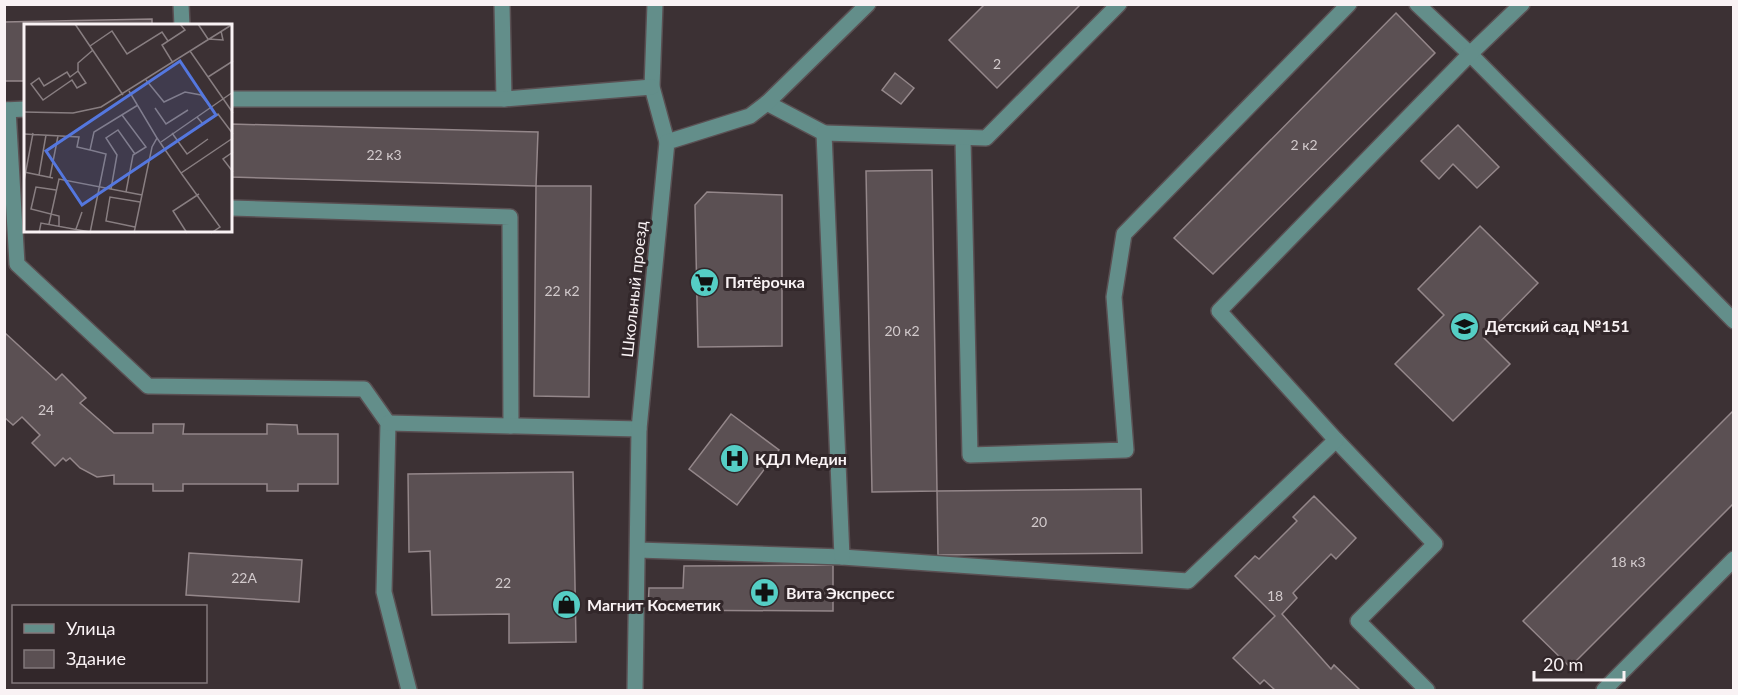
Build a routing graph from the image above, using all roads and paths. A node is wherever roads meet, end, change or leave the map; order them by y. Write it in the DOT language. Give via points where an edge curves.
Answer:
graph roads {
  1 [pos="181,4"];
  2 [pos="502,4"];
  3 [pos="655,4"];
  4 [pos="868,4"];
  5 [pos="1119,4"];
  6 [pos="1349,4"];
  7 [pos="1417,4"];
  8 [pos="1522,4"];
  9 [pos="182,24"];
  10 [pos="1470,54"];
  11 [pos="652,87"];
  12 [pos="232,99"];
  13 [pos="504,99"];
  14 [pos="767,103"];
  15 [pos="24,109"];
  16 [pos="6,110"];
  17 [pos="824,133"];
  18 [pos="963,139"];
  19 [pos="667,142"];
  20 [pos="232,208"];
  21 [pos="1734,321"];
  22 [pos="388,423"];
  23 [pos="511,426"];
  24 [pos="639,429"];
  25 [pos="1336,440"];
  26 [pos="638,550"];
  27 [pos="842,557"];
  28 [pos="1734,560"];
  29 [pos="409,690"];
  30 [pos="635,690"];
  31 [pos="1427,690"];
  32 [pos="1604,690"];
  1 -- 9 [label="street"];
  2 -- 13 [label="street"];
  3 -- 11 [label="street"];
  4 -- 14 [label="street"];
  5 -- 18 [label="street" via="986,138"];
  6 -- 18 [label="street" via="1124,234 1114,297 1126,450 969,455"];
  7 -- 10 [label="street"];
  8 -- 10 [label="street"];
  10 -- 21 [label="street"];
  10 -- 25 [label="street" via="1220,311"];
  11 -- 13 [label="street"];
  11 -- 19 [label="street"];
  12 -- 13 [label="street"];
  14 -- 17 [label="street"];
  14 -- 19 [label="street" via="750,116"];
  15 -- 16 [label="street"];
  16 -- 22 [label="street" via="17,264 148,387 364,389"];
  17 -- 18 [label="street"];
  17 -- 27 [label="street"];
  19 -- 24 [label="street, Школьный проезд"];
  20 -- 23 [label="street" via="510,217"];
  22 -- 23 [label="street"];
  22 -- 29 [label="street" via="384,592"];
  23 -- 24 [label="street"];
  24 -- 26 [label="street, Школьный проезд"];
  25 -- 27 [label="street" via="1188,581"];
  25 -- 31 [label="street" via="1435,544 1358,621"];
  26 -- 27 [label="street"];
  26 -- 30 [label="street, Школьный проезд"];
  28 -- 32 [label="street"];
}
